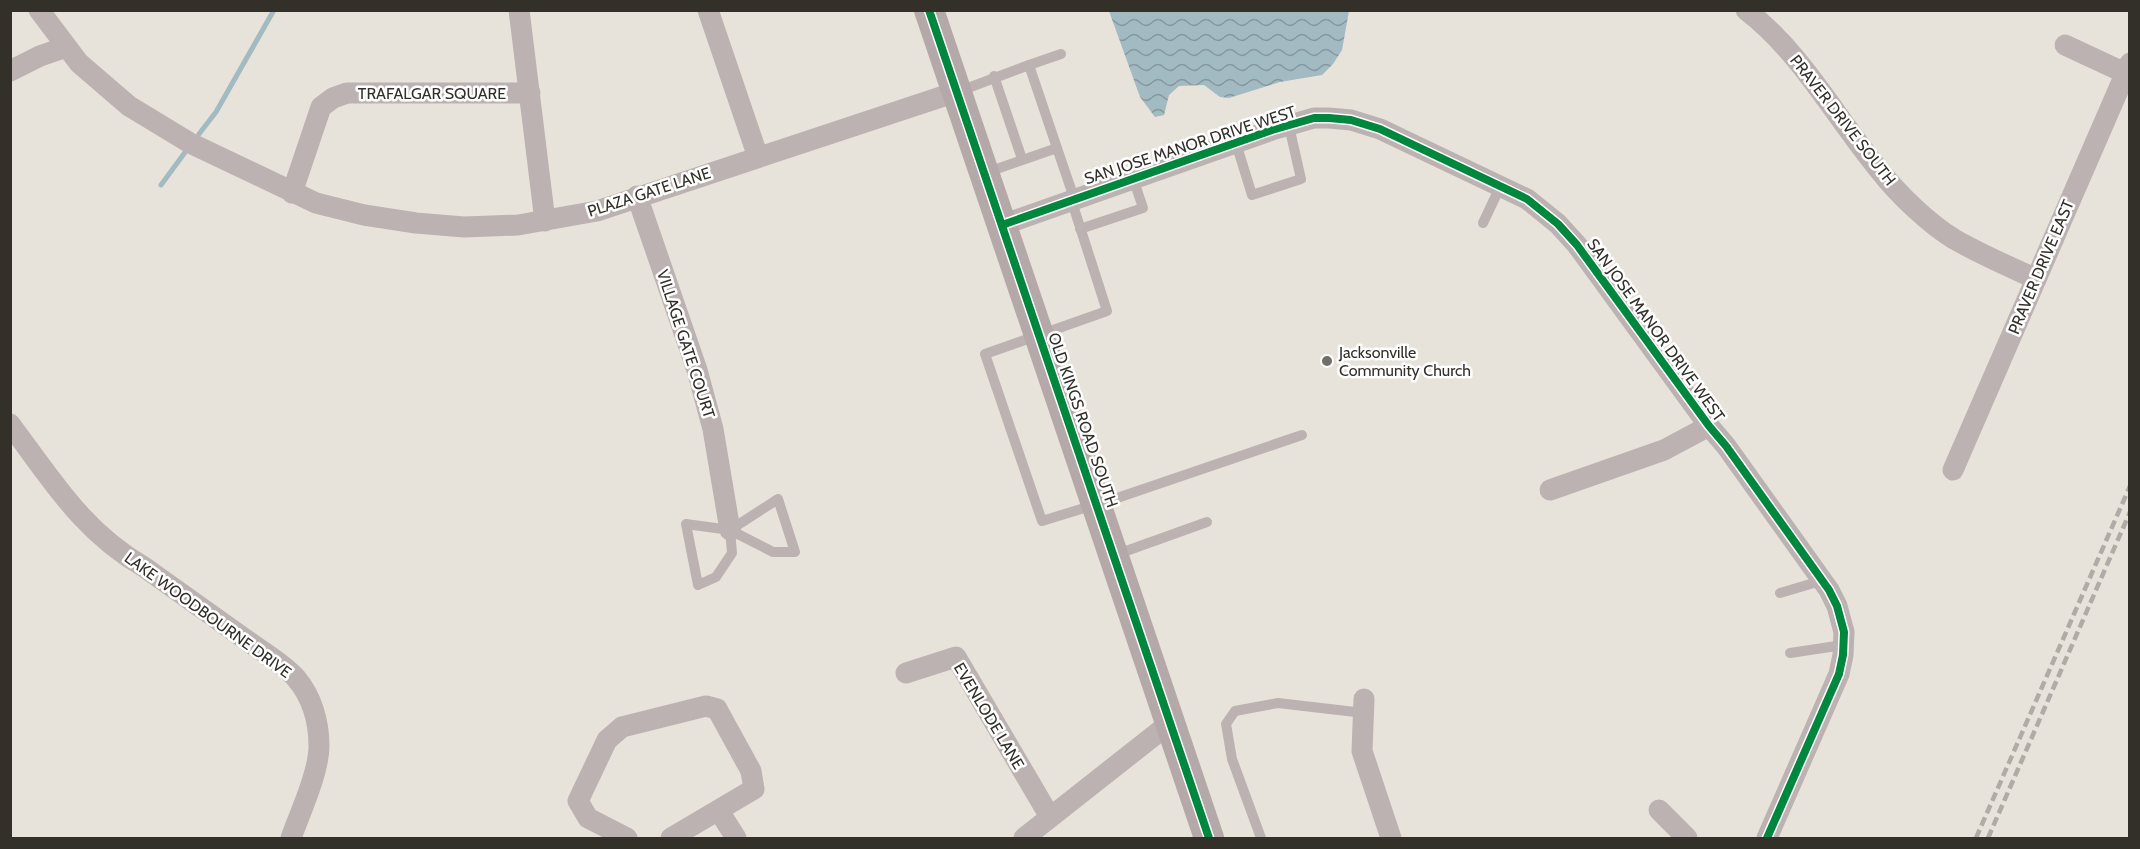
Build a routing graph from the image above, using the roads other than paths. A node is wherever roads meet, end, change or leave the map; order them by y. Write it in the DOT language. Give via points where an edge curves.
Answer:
graph roads {
  1 [pos="519,10"];
  2 [pos="708,10"];
  3 [pos="929,10"];
  4 [pos="1746,10"];
  5 [pos="50,14"];
  6 [pos="2065,45"];
  7 [pos="66,46"];
  8 [pos="1061,54"];
  9 [pos="1029,65"];
  10 [pos="2127,68"];
  11 [pos="10,71"];
  12 [pos="994,76"];
  13 [pos="956,92"];
  14 [pos="530,93"];
  15 [pos="1289,126"];
  16 [pos="1236,143"];
  17 [pos="1057,148"];
  18 [pos="758,157"];
  19 [pos="1023,159"];
  20 [pos="984,173"];
  21 [pos="1134,178"];
  22 [pos="1500,187"];
  23 [pos="292,193"];
  24 [pos="637,196"];
  25 [pos="1072,199"];
  26 [pos="545,221"];
  27 [pos="1483,223"];
  28 [pos="1002,225"];
  29 [pos="1080,229"];
  30 [pos="2036,279"];
  31 [pos="1040,335"];
  32 [pos="10,424"];
  33 [pos="1709,426"];
  34 [pos="1302,435"];
  35 [pos="1953,470"];
  36 [pos="1550,490"];
  37 [pos="1096,502"];
  38 [pos="1207,522"];
  39 [pos="730,530"];
  40 [pos="1114,555"];
  41 [pos="1827,585"];
  42 [pos="1779,593"];
  43 [pos="1844,645"];
  44 [pos="1790,652"];
  45 [pos="906,673"];
  46 [pos="1364,706"];
  47 [pos="1170,723"];
  48 [pos="1659,810"];
  49 [pos="720,811"];
  50 [pos="1050,817"];
  51 [pos="674,837"];
  52 [pos="291,838"];
  53 [pos="627,838"];
  54 [pos="736,838"];
  55 [pos="1024,838"];
  56 [pos="1209,838"];
  57 [pos="1261,838"];
  58 [pos="1391,838"];
  59 [pos="1687,838"];
  60 [pos="1767,838"];
  1 -- 14 [label="street, TRAFALGAR SQUARE"];
  2 -- 18 [label="street"];
  3 -- 13 [label="street, OLD KINGS ROAD SOUTH"];
  4 -- 30 [label="street, PRAVER DRIVE SOUTH" via="1788,48 1880,172 1915,208 1952,238"];
  5 -- 7 [label="street, PLAZA GATE LANE"];
  6 -- 10 [label="street"];
  7 -- 11 [label="street"];
  7 -- 23 [label="street, PLAZA GATE LANE" via="79,63 129,106 189,143"];
  8 -- 9 [label="lane"];
  9 -- 12 [label="lane"];
  9 -- 17 [label="lane"];
  10 -- 30 [label="street, PRAVER DRIVE EAST"];
  12 -- 13 [label="lane"];
  12 -- 19 [label="lane"];
  13 -- 18 [label="street, PLAZA GATE LANE"];
  13 -- 20 [label="street, OLD KINGS ROAD SOUTH"];
  14 -- 23 [label="street, TRAFALGAR SQUARE" via="347,93 333,98 321,107"];
  14 -- 26 [label="street, TRAFALGAR SQUARE"];
  15 -- 16 [label="street, SAN JOSE MANOR DRIVE WEST"];
  15 -- 16 [label="lane" via="1301,179 1252,195"];
  15 -- 22 [label="street, SAN JOSE MANOR DRIVE WEST" via="1314,118 1366,124"];
  16 -- 21 [label="street, SAN JOSE MANOR DRIVE WEST"];
  17 -- 19 [label="lane"];
  17 -- 25 [label="lane"];
  18 -- 24 [label="street, PLAZA GATE LANE"];
  19 -- 20 [label="lane"];
  20 -- 28 [label="street, OLD KINGS ROAD SOUTH"];
  21 -- 25 [label="street, SAN JOSE MANOR DRIVE WEST"];
  21 -- 29 [label="lane" via="1143,208"];
  22 -- 27 [label="lane"];
  22 -- 33 [label="street, SAN JOSE MANOR DRIVE WEST" via="1527,199 1577,245"];
  23 -- 26 [label="street, PLAZA GATE LANE" via="340,209 416,223 495,226"];
  24 -- 26 [label="street, PLAZA GATE LANE" via="597,211"];
  24 -- 39 [label="street, VILLAGE GATE COURT" via="697,370 713,429"];
  25 -- 28 [label="street, SAN JOSE MANOR DRIVE WEST"];
  25 -- 29 [label="lane"];
  28 -- 31 [label="street, OLD KINGS ROAD SOUTH"];
  29 -- 31 [label="lane" via="1107,311"];
  30 -- 35 [label="street, PRAVER DRIVE EAST"];
  31 -- 37 [label="street, OLD KINGS ROAD SOUTH"];
  31 -- 37 [label="lane" via="985,354 1042,521"];
  32 -- 52 [label="street, LAKE WOODBOURNE DRIVE" via="58,490 95,531 295,677 313,707 319,748"];
  33 -- 36 [label="street" via="1664,450"];
  33 -- 41 [label="street, SAN JOSE MANOR DRIVE WEST"];
  34 -- 37 [label="lane"];
  37 -- 40 [label="street, OLD KINGS ROAD SOUTH"];
  38 -- 40 [label="lane"];
  39 -- 39 [label="lane" via="686,524 698,585 716,577 732,553"];
  39 -- 39 [label="lane" via="773,552 795,552 778,499"];
  40 -- 47 [label="street, OLD KINGS ROAD SOUTH"];
  41 -- 42 [label="lane"];
  41 -- 43 [label="street, SAN JOSE MANOR DRIVE WEST" via="1837,606"];
  43 -- 44 [label="lane"];
  43 -- 60 [label="street, SAN JOSE MANOR DRIVE WEST" via="1839,674"];
  45 -- 50 [label="street, EVENLODE LANE" via="956,657"];
  46 -- 57 [label="lane" via="1278,703 1235,711 1226,724 1232,759"];
  46 -- 58 [label="street" via="1362,751"];
  47 -- 50 [label="street"];
  47 -- 56 [label="street, OLD KINGS ROAD SOUTH"];
  48 -- 59 [label="street"];
  49 -- 51 [label="street"];
  49 -- 53 [label="street" via="753,789 751,771 717,710 706,706 635,723 622,727 607,740 578,801 588,818"];
  49 -- 54 [label="street"];
  50 -- 55 [label="street"];
}
